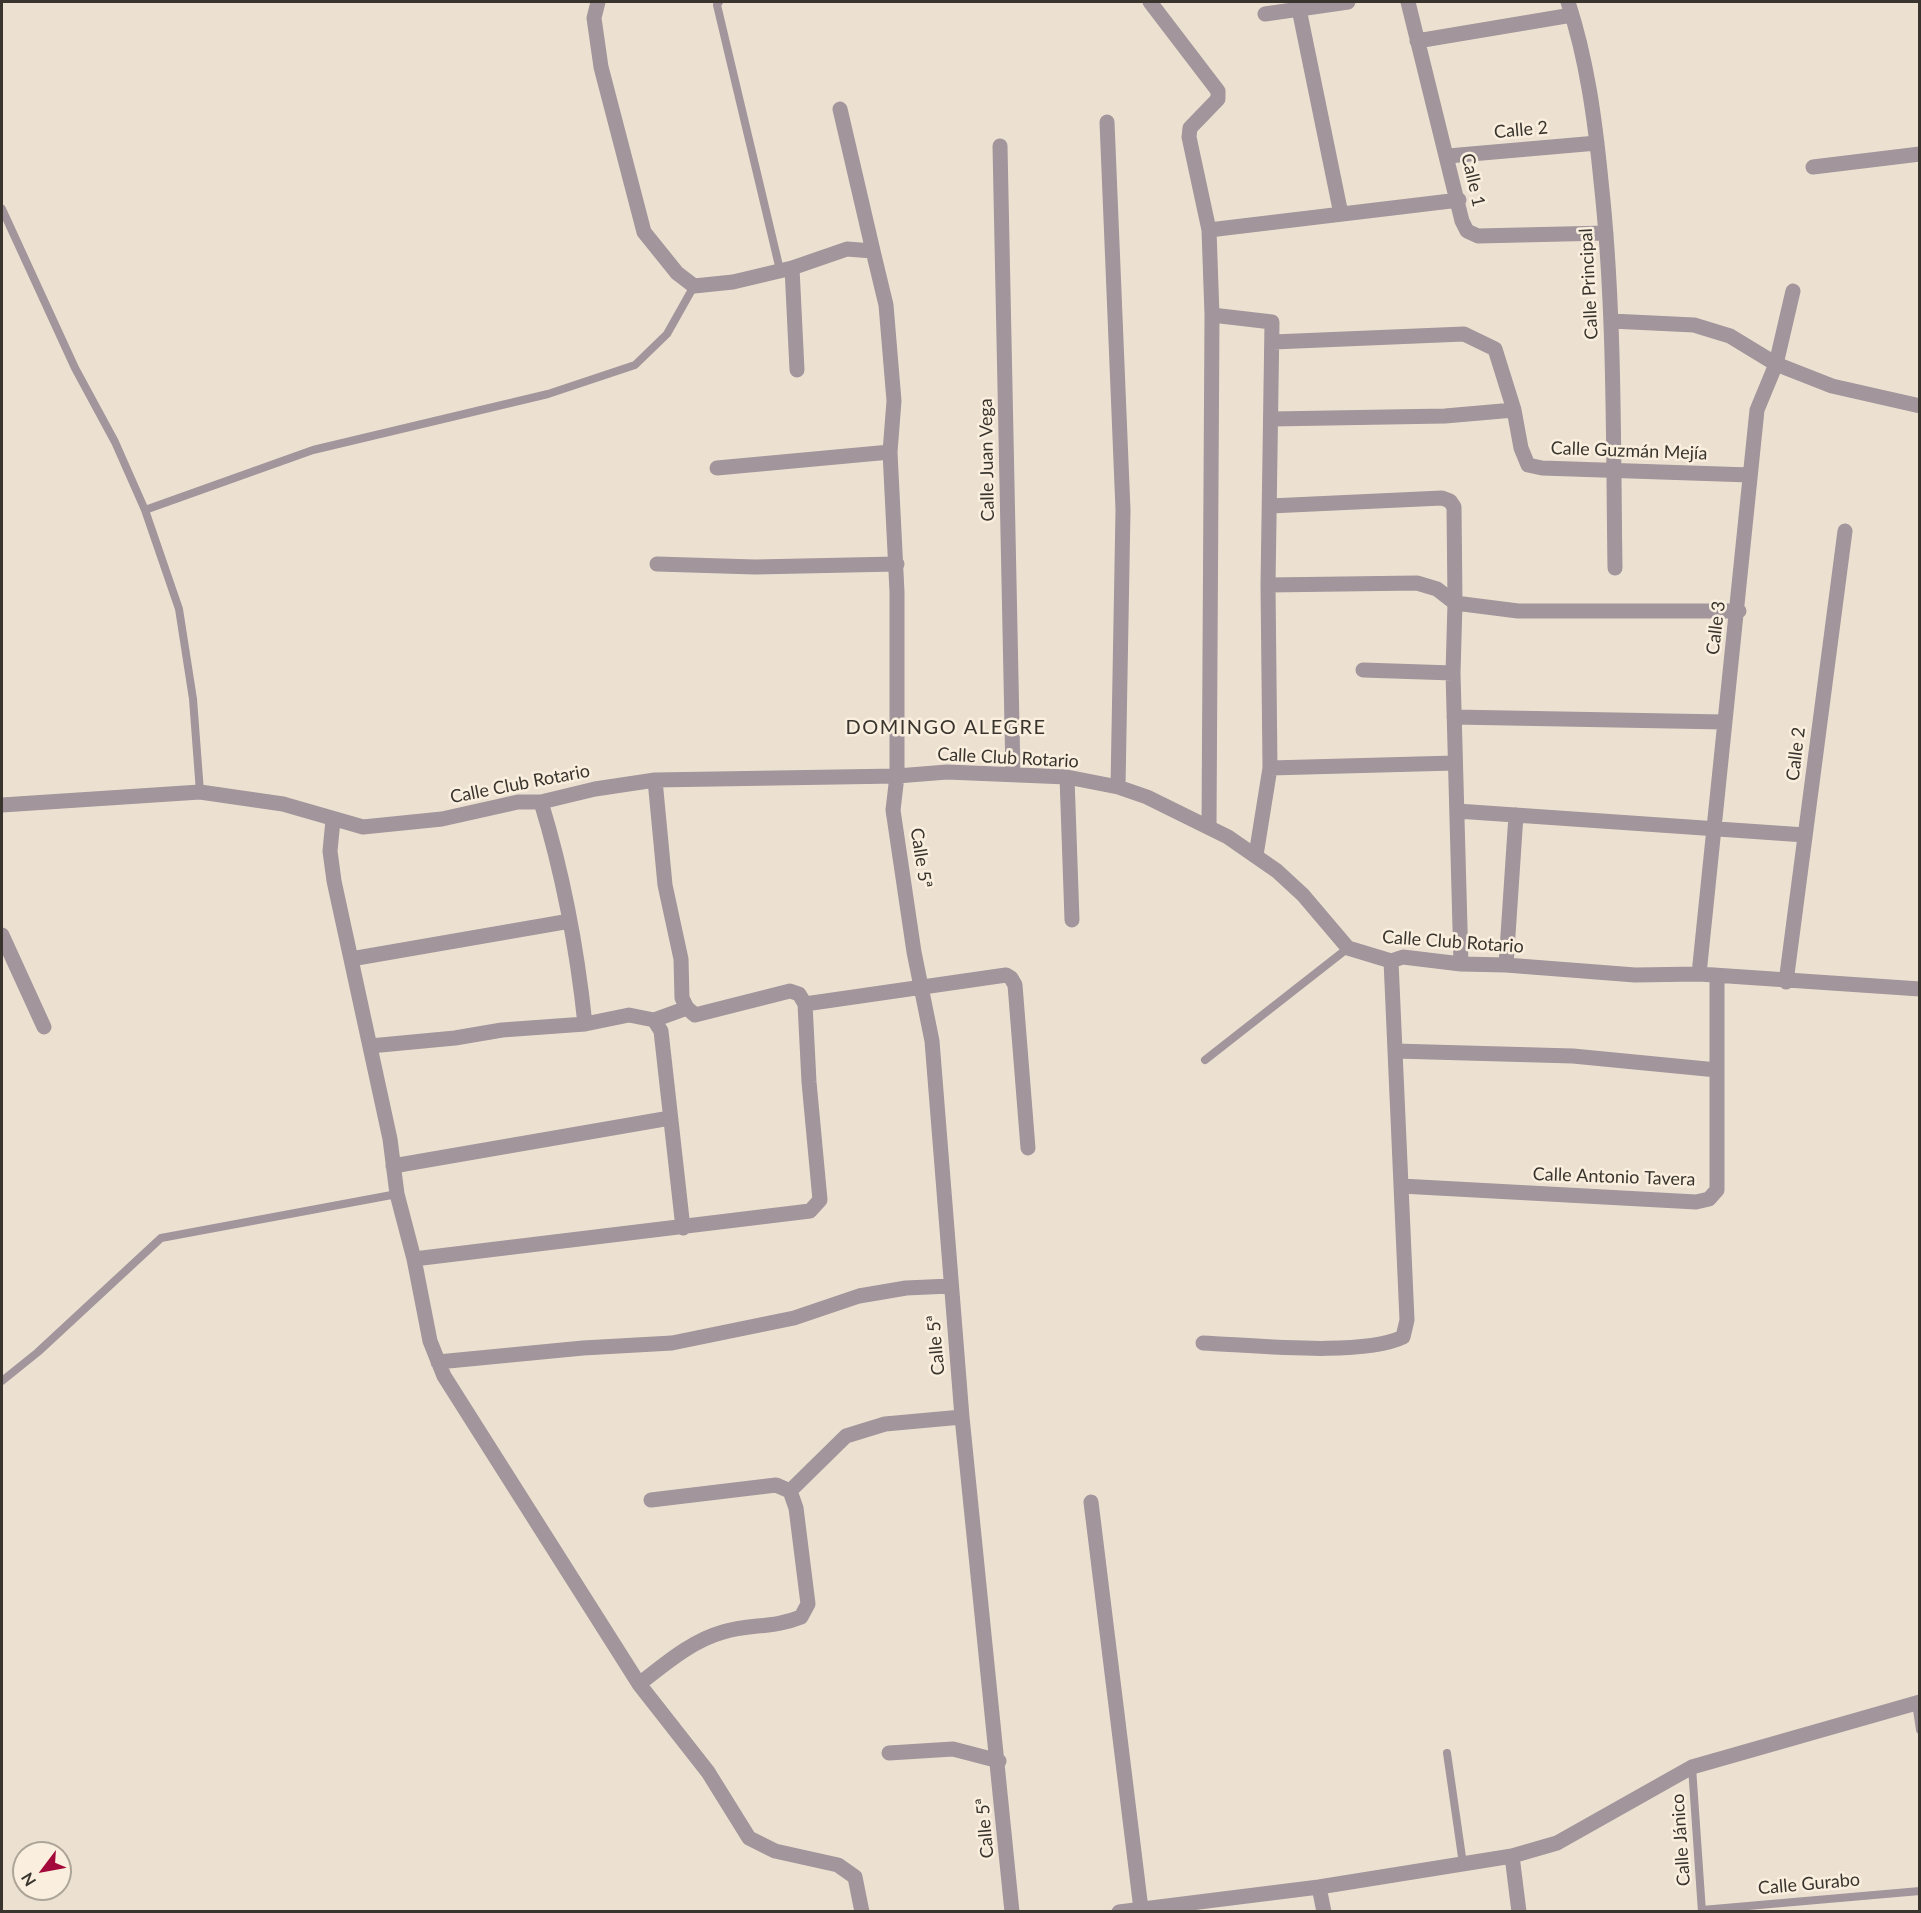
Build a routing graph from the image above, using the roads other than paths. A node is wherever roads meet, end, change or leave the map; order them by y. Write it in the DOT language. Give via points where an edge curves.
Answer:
graph roads {
  1 [pos="598,2"];
  2 [pos="719,2"];
  3 [pos="1150,2"];
  4 [pos="1348,2"];
  5 [pos="1408,2"];
  6 [pos="1570,8"];
  7 [pos="1299,9"];
  8 [pos="1265,14"];
  9 [pos="1417,41"];
  10 [pos="840,109"];
  11 [pos="1107,122"];
  12 [pos="1597,143"];
  13 [pos="1000,146"];
  14 [pos="1920,154"];
  15 [pos="1448,156"];
  16 [pos="1813,167"];
  17 [pos="1459,200"];
  18 [pos="2,210"];
  19 [pos="1341,214"];
  20 [pos="1209,230"];
  21 [pos="1606,233"];
  22 [pos="873,251"];
  23 [pos="786,269"];
  24 [pos="694,286"];
  25 [pos="1793,291"];
  26 [pos="1212,315"];
  27 [pos="1611,321"];
  28 [pos="1273,342"];
  29 [pos="1776,364"];
  30 [pos="797,370"];
  31 [pos="1920,406"];
  32 [pos="1514,410"];
  33 [pos="1272,419"];
  34 [pos="890,452"];
  35 [pos="717,468"];
  36 [pos="1614,468"];
  37 [pos="1750,475"];
  38 [pos="1270,506"];
  39 [pos="145,510"];
  40 [pos="1845,531"];
  41 [pos="657,564"];
  42 [pos="897,564"];
  43 [pos="1615,568"];
  44 [pos="1268,585"];
  45 [pos="1455,603"];
  46 [pos="1738,611"];
  47 [pos="1363,670"];
  48 [pos="1453,673"];
  49 [pos="1454,717"];
  50 [pos="1724,722"];
  51 [pos="1455,763"];
  52 [pos="1270,768"];
  53 [pos="1013,774"];
  54 [pos="897,776"];
  55 [pos="1067,777"];
  56 [pos="655,780"];
  57 [pos="1118,786"];
  58 [pos="200,792"];
  59 [pos="541,802"];
  60 [pos="2,805"];
  61 [pos="1456,811"];
  62 [pos="1516,814"];
  63 [pos="333,820"];
  64 [pos="1209,827"];
  65 [pos="1714,827"];
  66 [pos="1805,835"];
  67 [pos="1256,855"];
  68 [pos="1072,920"];
  69 [pos="570,921"];
  70 [pos="2,935"];
  71 [pos="1348,948"];
  72 [pos="351,958"];
  73 [pos="1391,961"];
  74 [pos="1461,964"];
  75 [pos="1506,965"];
  76 [pos="1699,974"];
  77 [pos="1717,977"];
  78 [pos="1786,982"];
  79 [pos="1919,988"];
  80 [pos="921,989"];
  81 [pos="805,1004"];
  82 [pos="687,1008"];
  83 [pos="654,1020"];
  84 [pos="585,1024"];
  85 [pos="44,1027"];
  86 [pos="370,1046"];
  87 [pos="1395,1051"];
  88 [pos="1205,1060"];
  89 [pos="1717,1070"];
  90 [pos="670,1118"];
  91 [pos="1028,1148"];
  92 [pos="393,1166"];
  93 [pos="1401,1186"];
  94 [pos="397,1194"];
  95 [pos="683,1228"];
  96 [pos="414,1258"];
  97 [pos="950,1286"];
  98 [pos="1203,1343"];
  99 [pos="438,1362"];
  100 [pos="2,1381"];
  101 [pos="962,1417"];
  102 [pos="790,1491"];
  103 [pos="651,1500"];
  104 [pos="1091,1502"];
  105 [pos="639,1684"];
  106 [pos="1918,1702"];
  107 [pos="1920,1730"];
  108 [pos="888,1753"];
  109 [pos="1448,1753"];
  110 [pos="999,1761"];
  111 [pos="1692,1767"];
  112 [pos="1512,1856"];
  113 [pos="1463,1864"];
  114 [pos="1319,1887"];
  115 [pos="1920,1891"];
  116 [pos="1141,1909"];
  117 [pos="862,1911"];
  118 [pos="1012,1911"];
  119 [pos="1119,1911"];
  120 [pos="1324,1911"];
  121 [pos="1519,1911"];
  122 [pos="1702,1911"];
  1 -- 24 [label="street" via="594,18 601,67 644,232 677,273"];
  2 -- 23 [label="lane"];
  3 -- 20 [label="street" via="1218,92 1218,99 1191,129 1189,137"];
  4 -- 7 [label="street"];
  5 -- 9 [label="street, Calle 1"];
  6 -- 9 [label="street"];
  6 -- 12 [label="street, Calle Principal"];
  7 -- 8 [label="street"];
  7 -- 19 [label="street"];
  9 -- 15 [label="street, Calle 1"];
  10 -- 22 [label="street, Calle 5ª"];
  11 -- 57 [label="street" via="1123,510"];
  12 -- 15 [label="street, Calle 2"];
  12 -- 21 [label="street, Calle Principal"];
  13 -- 53 [label="street, Calle Juan Vega"];
  14 -- 16 [label="street"];
  15 -- 17 [label="street, Calle 1"];
  17 -- 19 [label="street"];
  17 -- 21 [label="street, Calle 1" via="1467,231 1478,236"];
  18 -- 39 [label="lane"];
  19 -- 20 [label="street"];
  20 -- 26 [label="street"];
  21 -- 27 [label="street, Calle Principal"];
  22 -- 23 [label="street" via="847,249"];
  22 -- 34 [label="street, Calle 5ª" via="886,305 894,401"];
  23 -- 24 [label="street" via="733,282"];
  23 -- 30 [label="street"];
  24 -- 39 [label="lane" via="668,334 635,365 548,394 313,450"];
  25 -- 29 [label="street, Calle 3"];
  26 -- 28 [label="street" via="1272,322"];
  26 -- 64 [label="street"];
  27 -- 29 [label="street" via="1694,326 1730,336"];
  27 -- 36 [label="street, Calle Principal"];
  28 -- 32 [label="street" via="1464,334 1495,349"];
  28 -- 33 [label="street"];
  29 -- 31 [label="street" via="1832,386"];
  29 -- 37 [label="street, Calle 3" via="1757,410"];
  32 -- 33 [label="street" via="1445,416"];
  32 -- 36 [label="street, Calle Guzmán Mejía" via="1528,465"];
  33 -- 38 [label="street"];
  34 -- 35 [label="street"];
  34 -- 42 [label="street, Calle 5ª"];
  36 -- 37 [label="street, Calle Guzmán Mejía"];
  36 -- 43 [label="street, Calle Principal"];
  37 -- 46 [label="street, Calle 3"];
  38 -- 44 [label="street"];
  38 -- 45 [label="street" via="1443,498 1450,501 1454,507"];
  39 -- 58 [label="lane" via="179,609"];
  40 -- 66 [label="street, Calle 2"];
  41 -- 42 [label="street"];
  42 -- 54 [label="street, Calle 5ª"];
  44 -- 45 [label="street" via="1417,583 1437,589"];
  44 -- 52 [label="street"];
  45 -- 46 [label="street" via="1518,611"];
  45 -- 48 [label="street"];
  46 -- 50 [label="street, Calle 3"];
  47 -- 48 [label="street"];
  48 -- 49 [label="street"];
  49 -- 50 [label="street"];
  49 -- 51 [label="street"];
  50 -- 65 [label="street, Calle 3"];
  51 -- 52 [label="street"];
  51 -- 61 [label="street"];
  52 -- 67 [label="street"];
  53 -- 54 [label="street, Calle Club Rotario" via="947,772"];
  53 -- 55 [label="street, Calle Club Rotario"];
  54 -- 56 [label="street, Calle Club Rotario"];
  54 -- 80 [label="street, Calle 5ª" via="893,810"];
  55 -- 57 [label="street, Calle Club Rotario"];
  55 -- 68 [label="street"];
  56 -- 59 [label="street, Calle Club Rotario"];
  56 -- 82 [label="street" via="665,885 681,959 682,998"];
  57 -- 64 [label="street, Calle Club Rotario"];
  58 -- 60 [label="street, Calle Club Rotario"];
  58 -- 63 [label="street, Calle Club Rotario" via="283,804"];
  59 -- 63 [label="street, Calle Club Rotario" via="518,802 442,819 363,827"];
  59 -- 69 [label="street" via="555,846"];
  61 -- 62 [label="street"];
  61 -- 74 [label="street"];
  62 -- 65 [label="street"];
  62 -- 75 [label="street"];
  63 -- 72 [label="street" via="331,861"];
  64 -- 67 [label="street, Calle Club Rotario"];
  65 -- 66 [label="street"];
  65 -- 76 [label="street, Calle 3"];
  66 -- 78 [label="street, Calle 2"];
  67 -- 71 [label="street, Calle Club Rotario" via="1303,895"];
  69 -- 72 [label="street"];
  69 -- 84 [label="street"];
  70 -- 85 [label="street"];
  71 -- 73 [label="street, Calle Club Rotario"];
  71 -- 88 [label="lane"];
  72 -- 86 [label="street"];
  73 -- 74 [label="street, Calle Club Rotario" via="1403,957"];
  73 -- 87 [label="street"];
  74 -- 75 [label="street, Calle Club Rotario"];
  75 -- 76 [label="street, Calle Club Rotario" via="1635,975"];
  76 -- 77 [label="street, Calle Club Rotario"];
  77 -- 78 [label="street"];
  77 -- 89 [label="street, Calle Antonio Tavera"];
  78 -- 79 [label="street"];
  80 -- 81 [label="street"];
  80 -- 91 [label="street" via="1006,975 1011,978 1015,985"];
  80 -- 97 [label="street, Calle 5ª" via="932,1041"];
  81 -- 82 [label="street" via="799,994 790,991 695,1015"];
  81 -- 95 [label="street" via="820,1200 810,1211"];
  82 -- 83 [label="street"];
  83 -- 84 [label="street" via="629,1016"];
  83 -- 90 [label="street" via="661,1031"];
  84 -- 86 [label="street"];
  86 -- 92 [label="street"];
  87 -- 89 [label="street" via="1573,1056"];
  87 -- 93 [label="street"];
  89 -- 93 [label="street, Calle Antonio Tavera" via="1717,1191 1709,1199 1696,1202"];
  90 -- 92 [label="street"];
  90 -- 95 [label="street"];
  92 -- 94 [label="street"];
  93 -- 98 [label="street" via="1407,1320 1403,1337 1389,1344 1306,1348"];
  94 -- 96 [label="street"];
  94 -- 100 [label="lane" via="161,1238"];
  95 -- 96 [label="street"];
  96 -- 99 [label="street" via="430,1341"];
  97 -- 99 [label="street" via="859,1296 794,1318 672,1343"];
  97 -- 101 [label="street, Calle 5ª"];
  99 -- 105 [label="street" via="468,1416"];
  101 -- 102 [label="street" via="885,1424 846,1436"];
  101 -- 110 [label="street, Calle 5ª"];
  102 -- 103 [label="street" via="776,1485"];
  102 -- 105 [label="street" via="796,1509 808,1604 801,1617 781,1625 723,1631 688,1647"];
  104 -- 116 [label="street"];
  105 -- 117 [label="street" via="708,1772 749,1838 775,1851 838,1865 855,1877"];
  106 -- 107 [label="lane"];
  106 -- 111 [label="street"];
  108 -- 110 [label="street" via="953,1749"];
  109 -- 113 [label="lane"];
  110 -- 118 [label="street, Calle 5ª"];
  111 -- 112 [label="street" via="1557,1843"];
  111 -- 122 [label="lane, Calle Jánico"];
  112 -- 113 [label="street"];
  112 -- 121 [label="street"];
  113 -- 114 [label="street"];
  114 -- 116 [label="street"];
  114 -- 120 [label="street"];
  115 -- 122 [label="lane, Calle Gurabo"];
  116 -- 119 [label="street"];
}
